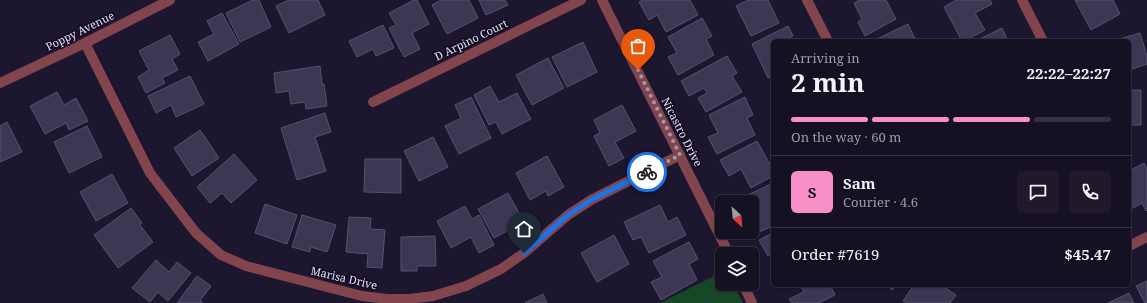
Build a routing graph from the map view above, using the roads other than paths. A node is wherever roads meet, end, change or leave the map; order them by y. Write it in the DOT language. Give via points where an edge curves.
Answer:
graph roads {
  1 [pos="170,0"];
  2 [pos="581,0"];
  3 [pos="602,0"];
  4 [pos="807,0"];
  5 [pos="1022,0"];
  6 [pos="827,39"];
  7 [pos="1042,39"];
  8 [pos="85,43"];
  9 [pos="0,83"];
  10 [pos="373,102"];
  11 [pos="680,155"];
  12 [pos="1147,237"];
  13 [pos="1131,245"];
  14 [pos="726,247"];
  15 [pos="747,291"];
  16 [pos="752,303"];
  1 -- 8 [label="street, Poppy Avenue"];
  2 -- 10 [label="street, D Arpino Court"];
  3 -- 11 [label="street, Nicastro Drive"];
  4 -- 6 [label="street"];
  5 -- 7 [label="street"];
  8 -- 9 [label="street, Poppy Avenue"];
  8 -- 11 [label="street, Marisa Drive" via="150,173 196,233 221,255 246,266 362,296 409,300 466,286 501,269 568,215 591,200"];
  11 -- 14 [label="street, Nicastro Drive"];
  12 -- 13 [label="street"];
  15 -- 16 [label="street"];
}
